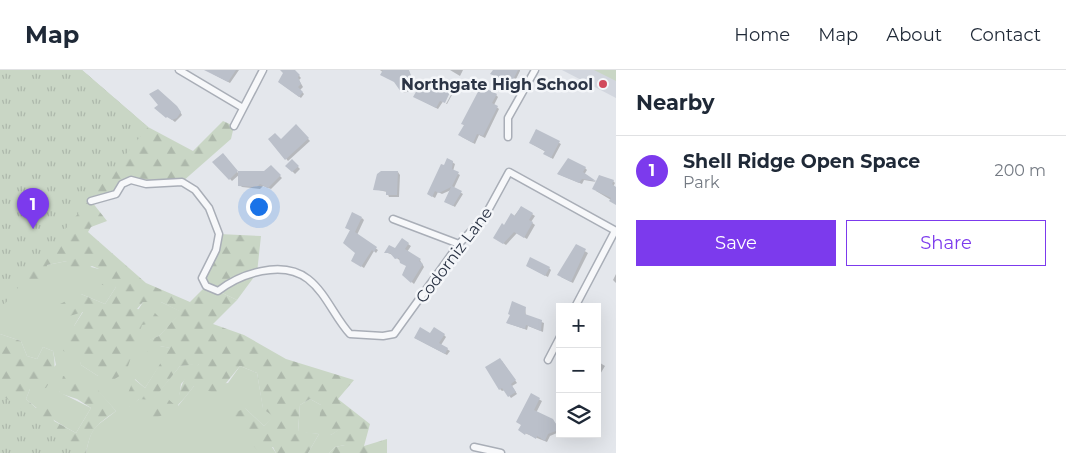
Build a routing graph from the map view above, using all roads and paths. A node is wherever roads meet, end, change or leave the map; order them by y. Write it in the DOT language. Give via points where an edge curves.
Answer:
graph roads {
  1 [pos="180,70"];
  2 [pos="263,70"];
  3 [pos="535,70"];
  4 [pos="243,108"];
  5 [pos="234,126"];
  6 [pos="508,137"];
  7 [pos="91,202"];
  8 [pos="393,219"];
  9 [pos="616,231"];
  10 [pos="459,244"];
  11 [pos="578,303"];
  12 [pos="556,345"];
  13 [pos="548,360"];
  14 [pos="474,447"];
  15 [pos="501,453"];
  1 -- 4 [label="street"];
  2 -- 4 [label="street"];
  3 -- 6 [label="street" via="508,118"];
  4 -- 5 [label="street"];
  7 -- 10 [label="street, Codorniz Lane" via="116,194 122,184 130,180 146,184 182,182 195,190 209,208 219,234 216,250 202,278 206,286 218,291 229,283 257,273 275,269 292,272 308,278 350,334 394,334"];
  8 -- 10 [label="street"];
  9 -- 10 [label="street, Codorniz Lane" via="509,172 486,216"];
  9 -- 11 [label="street"];
  12 -- 13 [label="street"];
  14 -- 15 [label="street"];
}
